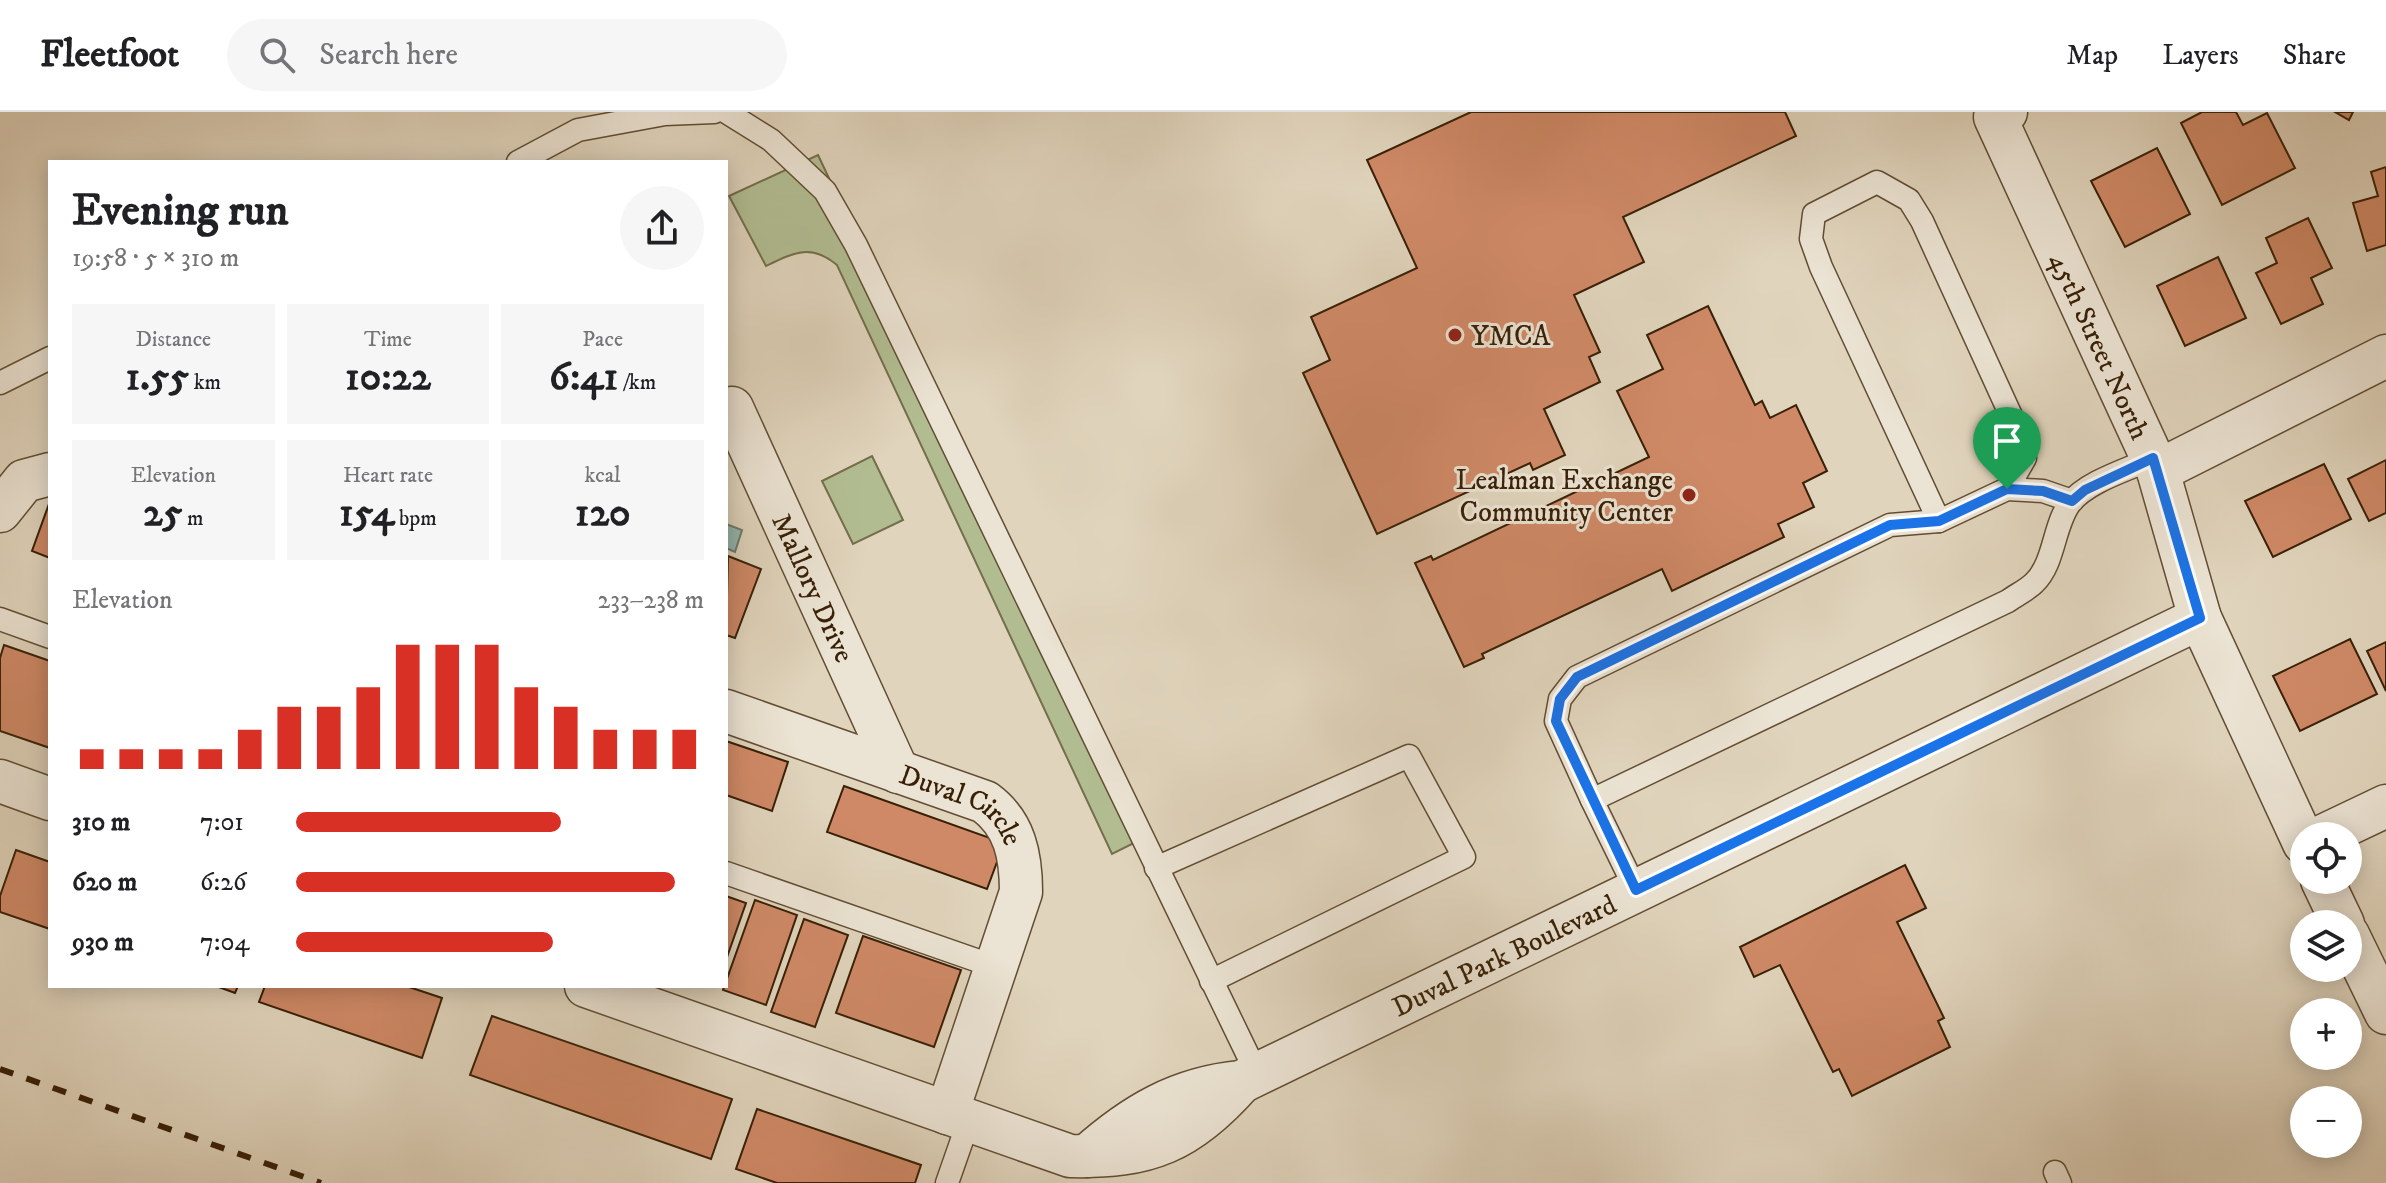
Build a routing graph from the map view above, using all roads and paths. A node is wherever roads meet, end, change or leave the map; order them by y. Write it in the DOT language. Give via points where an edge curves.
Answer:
graph roads {
  1 [pos="714,112"];
  2 [pos="726,112"];
  3 [pos="2000,115"];
  4 [pos="522,160"];
  5 [pos="2386,356"];
  6 [pos="48,359"];
  7 [pos="0,383"];
  8 [pos="728,405"];
  9 [pos="2156,464"];
  10 [pos="48,475"];
  11 [pos="2007,489"];
  12 [pos="2072,501"];
  13 [pos="0,511"];
  14 [pos="1939,521"];
  15 [pos="2200,618"];
  16 [pos="0,619"];
  17 [pos="48,636"];
  18 [pos="728,712"];
  19 [pos="898,772"];
  20 [pos="0,781"];
  21 [pos="48,798"];
  22 [pos="1592,800"];
  23 [pos="2386,806"];
  24 [pos="2294,822"];
  25 [pos="2352,822"];
  26 [pos="1156,868"];
  27 [pos="728,874"];
  28 [pos="1636,890"];
  29 [pos="2362,964"];
  30 [pos="996,967"];
  31 [pos="1211,981"];
  32 [pos="592,988"];
  33 [pos="2386,1013"];
  34 [pos="1249,1078"];
  35 [pos="958,1116"];
  36 [pos="947,1183"];
  1 -- 4 [label="lane" via="665,114 578,130"];
  2 -- 26 [label="lane" via="771,140 825,191 856,245"];
  3 -- 9 [label="street, 45th Street North"];
  5 -- 9 [label="street"];
  6 -- 7 [label="lane"];
  8 -- 19 [label="street, Mallory Drive"];
  9 -- 12 [label="lane" via="2085,490"];
  9 -- 15 [label="street, 45th Street North"];
  10 -- 13 [label="street" via="24,481"];
  11 -- 12 [label="lane" via="2043,491"];
  11 -- 14 [label="lane"];
  11 -- 14 [label="lane" via="2025,458 2018,431 1922,221 1909,200 1877,182 1814,214 1811,239"];
  12 -- 22 [label="lane" via="2036,582 2008,601"];
  14 -- 22 [label="lane" via="1890,525 1577,677 1560,699 1556,721"];
  15 -- 24 [label="street, 45th Street North"];
  15 -- 28 [label="street, Duval Park Boulevard"];
  16 -- 17 [label="lane"];
  18 -- 19 [label="street, Duval Circle"];
  19 -- 30 [label="street, Duval Circle" via="985,802 1003,815 1015,839 1021,892"];
  20 -- 21 [label="street"];
  22 -- 28 [label="lane"];
  23 -- 25 [label="street"];
  26 -- 31 [label="lane"];
  26 -- 31 [label="lane" via="1409,756 1464,857"];
  27 -- 30 [label="lane"];
  28 -- 34 [label="street, Duval Park Boulevard"];
  29 -- 33 [label="street"];
  30 -- 35 [label="street, Duval Circle"];
  31 -- 34 [label="lane"];
  32 -- 35 [label="street"];
  34 -- 35 [label="street, Duval Park Boulevard" via="1176,1137 1115,1157 1079,1156"];
  35 -- 36 [label="lane"];
}
